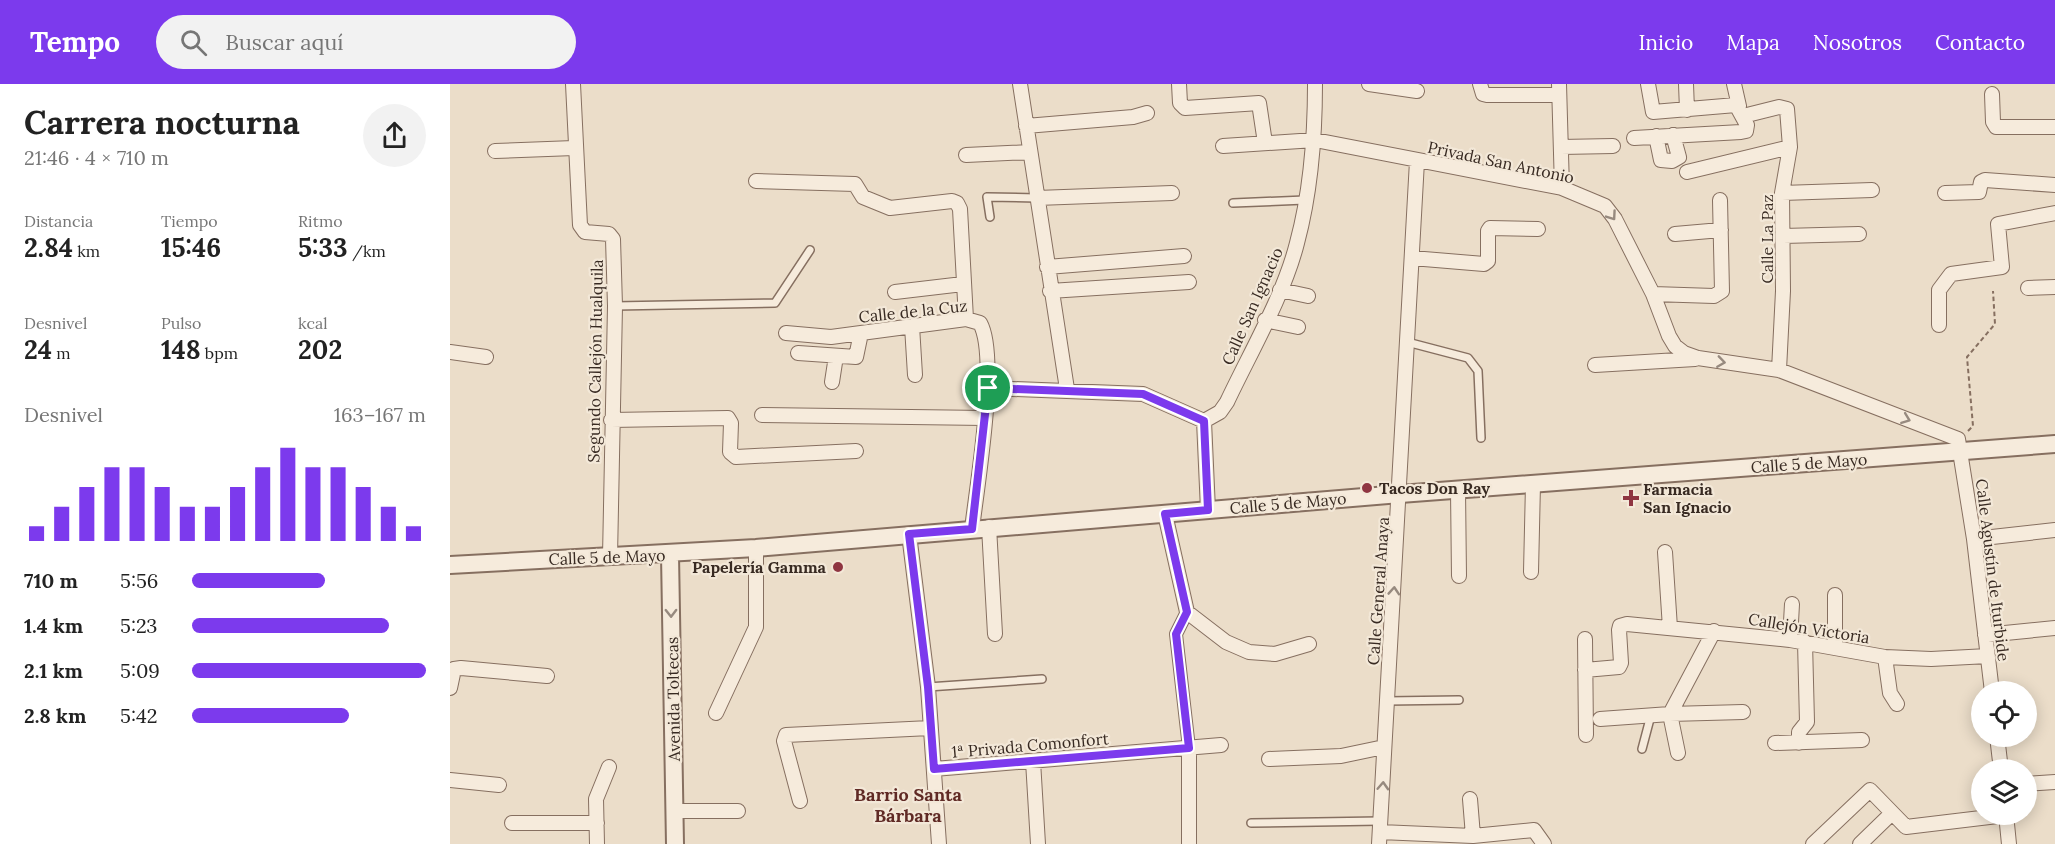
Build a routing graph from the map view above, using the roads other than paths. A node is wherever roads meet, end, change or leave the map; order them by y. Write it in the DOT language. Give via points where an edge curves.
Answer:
graph roads {
  1 [pos="573,84"];
  2 [pos="1020,84"];
  3 [pos="1179,84"];
  4 [pos="1315,84"];
  5 [pos="1369,84"];
  6 [pos="1480,84"];
  7 [pos="1648,84"];
  8 [pos="1686,84"];
  9 [pos="1734,84"];
  10 [pos="1559,89"];
  11 [pos="1417,91"];
  12 [pos="1992,94"];
  13 [pos="1687,110"];
  14 [pos="1741,111"];
  15 [pos="1147,113"];
  16 [pos="1026,126"];
  17 [pos="2055,127"];
  18 [pos="1673,135"];
  19 [pos="1656,136"];
  20 [pos="1635,138"];
  21 [pos="1315,140"];
  22 [pos="1265,143"];
  23 [pos="1223,146"];
  24 [pos="1614,146"];
  25 [pos="1561,147"];
  26 [pos="1790,147"];
  27 [pos="574,148"];
  28 [pos="495,151"];
  29 [pos="1030,152"];
  30 [pos="966,155"];
  31 [pos="1417,161"];
  32 [pos="1687,172"];
  33 [pos="756,181"];
  34 [pos="2055,185"];
  35 [pos="1562,188"];
  36 [pos="1872,190"];
  37 [pos="1782,193"];
  38 [pos="1945,193"];
  39 [pos="1172,194"];
  40 [pos="1037,198"];
  41 [pos="1305,200"];
  42 [pos="1720,200"];
  43 [pos="1233,203"];
  44 [pos="2055,213"];
  45 [pos="990,217"];
  46 [pos="1538,229"];
  47 [pos="1721,230"];
  48 [pos="1675,234"];
  49 [pos="1859,234"];
  50 [pos="1783,236"];
  51 [pos="810,250"];
  52 [pos="1184,256"];
  53 [pos="1412,258"];
  54 [pos="1047,267"];
  55 [pos="1189,282"];
  56 [pos="963,284"];
  57 [pos="2055,287"];
  58 [pos="2028,288"];
  59 [pos="1280,290"];
  60 [pos="1050,291"];
  61 [pos="895,292"];
  62 [pos="1653,294"];
  63 [pos="1308,296"];
  64 [pos="615,306"];
  65 [pos="966,319"];
  66 [pos="1265,320"];
  67 [pos="1940,325"];
  68 [pos="912,326"];
  69 [pos="1298,327"];
  70 [pos="786,333"];
  71 [pos="861,333"];
  72 [pos="1407,342"];
  73 [pos="450,352"];
  74 [pos="798,353"];
  75 [pos="836,356"];
  76 [pos="486,357"];
  77 [pos="1698,358"];
  78 [pos="1595,364"];
  79 [pos="1779,370"];
  80 [pos="915,375"];
  81 [pos="832,382"];
  82 [pos="988,388"];
  83 [pos="1067,389"];
  84 [pos="762,415"];
  85 [pos="985,418"];
  86 [pos="610,420"];
  87 [pos="1204,421"];
  88 [pos="1481,438"];
  89 [pos="2055,444"];
  90 [pos="1959,446"];
  91 [pos="856,451"];
  92 [pos="1533,484"];
  93 [pos="1458,490"];
  94 [pos="1400,494"];
  95 [pos="1208,510"];
  96 [pos="1165,514"];
  97 [pos="989,527"];
  98 [pos="972,529"];
  99 [pos="2055,530"];
  100 [pos="909,534"];
  101 [pos="1974,539"];
  102 [pos="756,548"];
  103 [pos="1665,552"];
  104 [pos="670,555"];
  105 [pos="610,557"];
  106 [pos="450,564"];
  107 [pos="1531,572"];
  108 [pos="1459,576"];
  109 [pos="1835,595"];
  110 [pos="1792,604"];
  111 [pos="1187,612"];
  112 [pos="1670,628"];
  113 [pos="2055,628"];
  114 [pos="1714,631"];
  115 [pos="995,634"];
  116 [pos="1985,635"];
  117 [pos="1586,639"];
  118 [pos="1790,640"];
  119 [pos="1805,642"];
  120 [pos="1309,644"];
  121 [pos="1835,646"];
  122 [pos="1988,656"];
  123 [pos="1885,657"];
  124 [pos="1585,670"];
  125 [pos="547,676"];
  126 [pos="1042,679"];
  127 [pos="1991,681"];
  128 [pos="928,687"];
  129 [pos="450,688"];
  130 [pos="1459,700"];
  131 [pos="1387,701"];
  132 [pos="1897,704"];
  133 [pos="1743,712"];
  134 [pos="716,713"];
  135 [pos="1670,714"];
  136 [pos="1651,715"];
  137 [pos="1600,719"];
  138 [pos="930,728"];
  139 [pos="1586,735"];
  140 [pos="1863,740"];
  141 [pos="1775,743"];
  142 [pos="1799,743"];
  143 [pos="1221,746"];
  144 [pos="1384,747"];
  145 [pos="1189,748"];
  146 [pos="1642,749"];
  147 [pos="1678,753"];
  148 [pos="1269,759"];
  149 [pos="1033,761"];
  150 [pos="609,767"];
  151 [pos="934,769"];
  152 [pos="450,780"];
  153 [pos="2055,782"];
  154 [pos="2037,783"];
  155 [pos="499,785"];
  156 [pos="1470,799"];
  157 [pos="800,801"];
  158 [pos="675,811"];
  159 [pos="738,811"];
  160 [pos="1892,813"];
  161 [pos="1971,819"];
  162 [pos="512,822"];
  163 [pos="597,823"];
  164 [pos="1251,823"];
  165 [pos="2007,825"];
  166 [pos="1380,832"];
  167 [pos="1473,836"];
  168 [pos="597,844"];
  169 [pos="675,844"];
  170 [pos="939,844"];
  171 [pos="1038,844"];
  172 [pos="1189,844"];
  173 [pos="1544,844"];
  174 [pos="1813,844"];
  175 [pos="1860,844"];
  176 [pos="2009,844"];
  1 -- 27 [label="street, Segundo Callejón Hualquila"];
  2 -- 16 [label="street"];
  3 -- 22 [label="street" via="1180,103 1185,108 1259,103"];
  4 -- 21 [label="street, Calle San Ignacio"];
  5 -- 11 [label="street"];
  6 -- 10 [label="street" via="1487,95"];
  7 -- 13 [label="street" via="1653,112"];
  8 -- 13 [label="street"];
  9 -- 14 [label="street"];
  10 -- 25 [label="street"];
  12 -- 17 [label="street" via="1996,127"];
  13 -- 14 [label="street"];
  14 -- 18 [label="street" via="1746,130"];
  14 -- 26 [label="street, Calle La Paz" via="1786,109"];
  15 -- 16 [label="street"];
  16 -- 29 [label="street"];
  18 -- 19 [label="street"];
  18 -- 19 [label="street" via="1680,157 1672,161 1661,160"];
  19 -- 20 [label="street"];
  21 -- 22 [label="street, Privada San Antonio"];
  21 -- 31 [label="street, Privada San Antonio"];
  21 -- 41 [label="street, Calle San Ignacio"];
  22 -- 23 [label="street, Privada San Antonio"];
  24 -- 25 [label="street"];
  25 -- 35 [label="street"];
  26 -- 32 [label="street"];
  26 -- 37 [label="street, Calle La Paz"];
  27 -- 28 [label="street"];
  27 -- 64 [label="street, Segundo Callejón Hualquila" via="582,230 609,234 613,239"];
  29 -- 30 [label="street"];
  29 -- 40 [label="street"];
  31 -- 35 [label="street, Privada San Antonio"];
  31 -- 53 [label="street, Calle General Anaya"];
  33 -- 56 [label="street" via="855,184 863,197 891,208 957,203"];
  34 -- 38 [label="street" via="1982,181 1979,192"];
  35 -- 62 [label="street, Privada San Antonio, one-way" via="1605,206"];
  36 -- 37 [label="street"];
  37 -- 50 [label="street, Calle La Paz"];
  39 -- 40 [label="street"];
  40 -- 45 [label="lane" via="987,198"];
  40 -- 54 [label="street"];
  41 -- 43 [label="lane"];
  41 -- 59 [label="street, Calle San Ignacio" via="1297,244"];
  42 -- 47 [label="street"];
  44 -- 67 [label="street" via="1998,224 2002,267 1951,274 1939,290"];
  46 -- 53 [label="street" via="1490,228 1488,261 1484,264"];
  47 -- 48 [label="street"];
  47 -- 62 [label="street" via="1719,295"];
  49 -- 50 [label="street"];
  50 -- 79 [label="street, Calle La Paz"];
  51 -- 64 [label="lane" via="775,303"];
  52 -- 54 [label="street"];
  53 -- 72 [label="street, Calle General Anaya"];
  54 -- 60 [label="street"];
  55 -- 60 [label="street"];
  56 -- 61 [label="street"];
  56 -- 65 [label="street"];
  57 -- 58 [label="street"];
  59 -- 63 [label="street"];
  59 -- 66 [label="street, Calle San Ignacio"];
  60 -- 83 [label="street"];
  62 -- 77 [label="street, Privada San Antonio" via="1675,346"];
  64 -- 86 [label="street, Segundo Callejón Hualquila"];
  65 -- 68 [label="street, Calle de la Cuz"];
  65 -- 82 [label="street, Calle de la Cuz" via="980,323 985,332"];
  66 -- 69 [label="street"];
  66 -- 87 [label="street, Calle San Ignacio" via="1227,402 1220,412"];
  68 -- 71 [label="street, Calle de la Cuz"];
  68 -- 80 [label="street"];
  70 -- 71 [label="street, Calle de la Cuz"];
  71 -- 75 [label="street" via="856,357"];
  72 -- 88 [label="lane" via="1468,358 1478,371"];
  72 -- 94 [label="street, Calle General Anaya"];
  73 -- 76 [label="street"];
  74 -- 75 [label="street"];
  75 -- 81 [label="street"];
  77 -- 78 [label="street"];
  77 -- 79 [label="street, Privada San Antonio, one-way"];
  79 -- 90 [label="street, Privada San Antonio, one-way"];
  82 -- 83 [label="street"];
  82 -- 85 [label="street, Calle de la Cuz"];
  83 -- 87 [label="street" via="1143,394"];
  84 -- 85 [label="street"];
  85 -- 98 [label="street, Calle de la Cuz"];
  86 -- 91 [label="street" via="728,418 730,452 736,457"];
  86 -- 105 [label="street, Segundo Callejón Hualquila"];
  87 -- 95 [label="street"];
  89 -- 90 [label="street, Calle 5 de Mayo"];
  90 -- 92 [label="street, Calle 5 de Mayo"];
  90 -- 101 [label="street, Calle Agustín de Iturbide"];
  92 -- 93 [label="street, Calle 5 de Mayo"];
  92 -- 107 [label="street"];
  93 -- 94 [label="street, Calle 5 de Mayo"];
  93 -- 108 [label="street"];
  94 -- 95 [label="street, Calle 5 de Mayo"];
  131 -- 94 [label="street, Calle General Anaya, one-way"];
  95 -- 96 [label="street, Calle 5 de Mayo"];
  96 -- 97 [label="street, Calle 5 de Mayo"];
  96 -- 111 [label="street"];
  97 -- 98 [label="street, Calle 5 de Mayo"];
  97 -- 115 [label="street"];
  98 -- 100 [label="street, Calle 5 de Mayo"];
  99 -- 101 [label="street"];
  100 -- 102 [label="street, Calle 5 de Mayo"];
  100 -- 128 [label="street, 1ª Privada Comonfort"];
  101 -- 116 [label="street, Calle Agustín de Iturbide"];
  102 -- 104 [label="street, Calle 5 de Mayo"];
  102 -- 134 [label="street" via="756,627"];
  103 -- 112 [label="street"];
  104 -- 105 [label="street, Calle 5 de Mayo"];
  104 -- 158 [label="street, Avenida Toltecas, one-way"];
  105 -- 106 [label="street, Calle 5 de Mayo"];
  109 -- 121 [label="street"];
  110 -- 118 [label="street"];
  111 -- 120 [label="street" via="1226,642 1249,652 1275,654"];
  111 -- 145 [label="street" via="1176,634"];
  112 -- 114 [label="street, Callejón Victoria"];
  112 -- 124 [label="street, Callejón Victoria" via="1620,626 1619,667"];
  113 -- 116 [label="street"];
  114 -- 118 [label="street, Callejón Victoria"];
  114 -- 135 [label="street"];
  116 -- 122 [label="street, Calle Agustín de Iturbide"];
  117 -- 124 [label="street"];
  118 -- 119 [label="street, Callejón Victoria"];
  119 -- 121 [label="street, Callejón Victoria"];
  119 -- 142 [label="street" via="1807,722 1799,732"];
  121 -- 123 [label="street, Callejón Victoria"];
  122 -- 123 [label="street, Callejón Victoria"];
  122 -- 127 [label="street, Calle Agustín de Iturbide"];
  123 -- 132 [label="street" via="1890,693"];
  124 -- 139 [label="street"];
  125 -- 129 [label="street" via="461,668 452,673"];
  126 -- 128 [label="lane"];
  128 -- 138 [label="street, 1ª Privada Comonfort"];
  130 -- 131 [label="lane"];
  131 -- 144 [label="street, Calle General Anaya"];
  133 -- 135 [label="street"];
  135 -- 136 [label="street"];
  135 -- 147 [label="street"];
  136 -- 137 [label="street"];
  136 -- 146 [label="lane"];
  138 -- 151 [label="street, 1ª Privada Comonfort"];
  138 -- 157 [label="street" via="786,735 784,741"];
  140 -- 142 [label="street"];
  141 -- 142 [label="street"];
  143 -- 145 [label="street, 1ª Privada Comonfort"];
  144 -- 148 [label="street" via="1341,756"];
  166 -- 144 [label="street, Calle General Anaya, one-way"];
  145 -- 149 [label="street, 1ª Privada Comonfort"];
  145 -- 172 [label="street"];
  149 -- 151 [label="street, 1ª Privada Comonfort"];
  149 -- 171 [label="street"];
  150 -- 163 [label="street" via="596,798"];
  151 -- 170 [label="street"];
  152 -- 155 [label="street"];
  153 -- 154 [label="street"];
  156 -- 167 [label="street"];
  158 -- 159 [label="street"];
  158 -- 169 [label="street, Avenida Toltecas"];
  160 -- 161 [label="street" via="1906,827"];
  160 -- 174 [label="street" via="1870,790"];
  160 -- 175 [label="street"];
  162 -- 163 [label="street"];
  163 -- 168 [label="street"];
  164 -- 166 [label="lane"];
  165 -- 176 [label="street"];
  166 -- 167 [label="street"];
  167 -- 173 [label="street" via="1534,830"];
}
